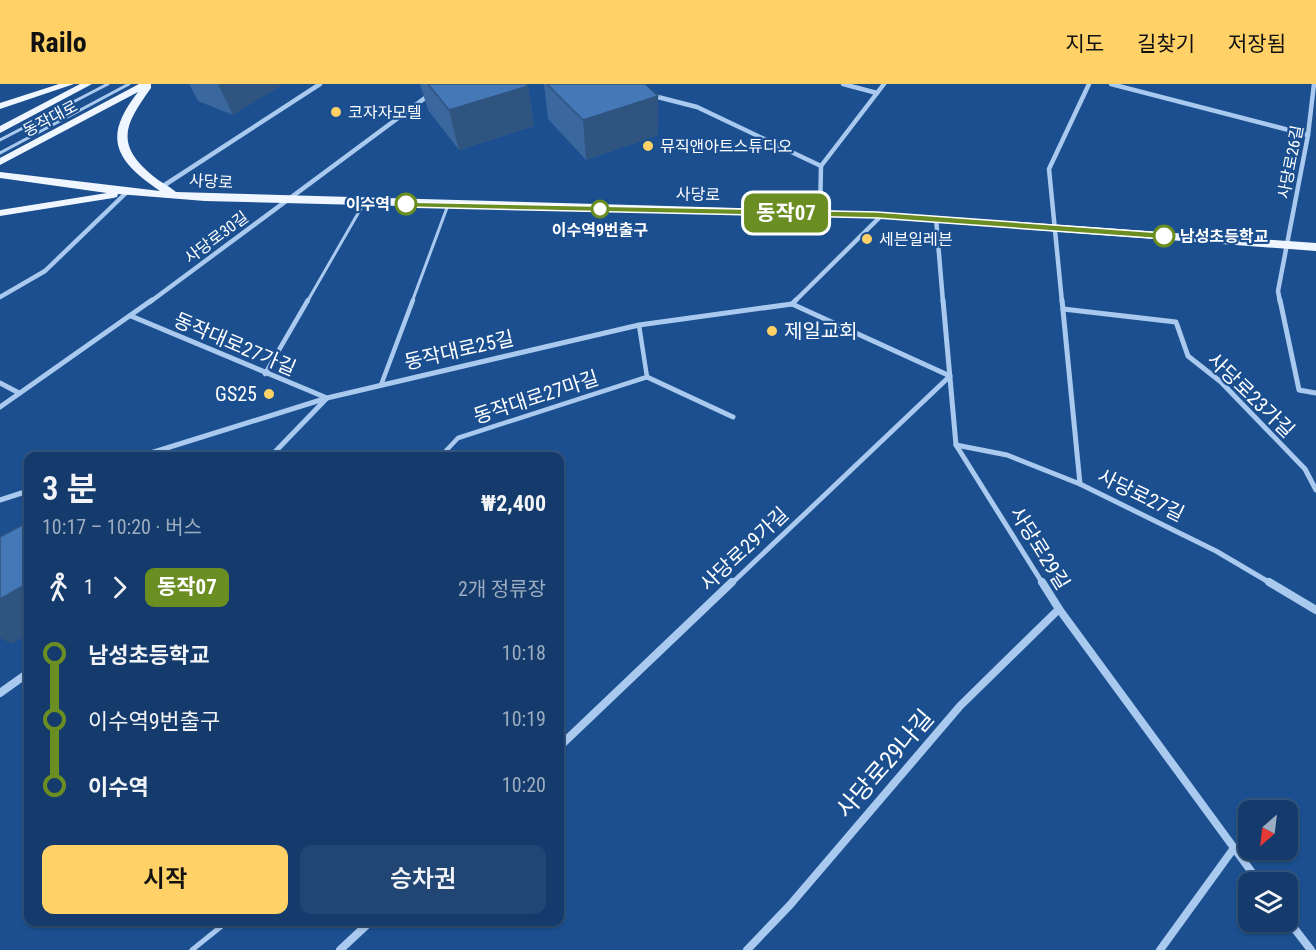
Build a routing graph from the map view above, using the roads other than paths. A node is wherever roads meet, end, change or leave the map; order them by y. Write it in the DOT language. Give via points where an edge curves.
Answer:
graph roads {
  1 [pos="69,84"];
  2 [pos="87,84"];
  3 [pos="108,84"];
  4 [pos="129,84"];
  5 [pos="148,84"];
  6 [pos="320,84"];
  7 [pos="843,84"];
  8 [pos="884,84"];
  9 [pos="1089,84"];
  10 [pos="1111,84"];
  11 [pos="1314,84"];
  12 [pos="434,91"];
  13 [pos="642,93"];
  14 [pos="877,93"];
  15 [pos="0,106"];
  16 [pos="0,130"];
  17 [pos="1308,135"];
  18 [pos="0,140"];
  19 [pos="0,153"];
  20 [pos="0,162"];
  21 [pos="821,166"];
  22 [pos="0,175"];
  23 [pos="160,188"];
  24 [pos="127,192"];
  25 [pos="177,196"];
  26 [pos="284,201"];
  27 [pos="364,203"];
  28 [pos="448,205"];
  29 [pos="0,213"];
  30 [pos="820,214"];
  31 [pos="882,215"];
  32 [pos="936,218"];
  33 [pos="1055,228"];
  34 [pos="1286,245"];
  35 [pos="1316,247"];
  36 [pos="0,297"];
  37 [pos="792,304"];
  38 [pos="1063,309"];
  39 [pos="131,316"];
  40 [pos="639,325"];
  41 [pos="265,374"];
  42 [pos="647,376"];
  43 [pos="950,376"];
  44 [pos="0,383"];
  45 [pos="381,385"];
  46 [pos="19,393"];
  47 [pos="1316,393"];
  48 [pos="327,398"];
  49 [pos="0,407"];
  50 [pos="733,417"];
  51 [pos="956,445"];
  52 [pos="154,452"];
  53 [pos="275,452"];
  54 [pos="445,452"];
  55 [pos="1080,484"];
  56 [pos="1316,490"];
  57 [pos="24,492"];
  58 [pos="0,500"];
  59 [pos="1059,609"];
  60 [pos="1316,610"];
  61 [pos="24,676"];
  62 [pos="0,693"];
  63 [pos="564,742"];
  64 [pos="1234,848"];
  65 [pos="1252,872"];
  66 [pos="222,926"];
  67 [pos="366,926"];
  68 [pos="1297,932"];
  69 [pos="192,950"];
  70 [pos="340,950"];
  71 [pos="747,950"];
  72 [pos="1160,950"];
  73 [pos="1311,950"];
  1 -- 15 [label="main road"];
  2 -- 16 [label="main road, 동작대로"];
  3 -- 18 [label="lane"];
  4 -- 19 [label="lane"];
  5 -- 20 [label="main road, 동작대로"];
  5 -- 23 [label="main road" via="129,109 120,135 140,172"];
  6 -- 23 [label="street"];
  7 -- 14 [label="street"];
  8 -- 14 [label="street"];
  9 -- 33 [label="street" via="1049,169"];
  10 -- 17 [label="street"];
  11 -- 17 [label="street, 사당로26길"];
  12 -- 26 [label="street, 사당로30길"];
  13 -- 21 [label="street" via="697,107"];
  14 -- 21 [label="street"];
  17 -- 34 [label="street, 사당로26길"];
  21 -- 30 [label="street"];
  22 -- 24 [label="main road, 사당로"];
  23 -- 25 [label="main road"];
  24 -- 25 [label="main road, 사당로"];
  24 -- 29 [label="main road"];
  24 -- 36 [label="street" via="45,271"];
  25 -- 26 [label="main road, 사당로"];
  26 -- 27 [label="main road, 사당로"];
  26 -- 39 [label="street, 사당로30길"];
  27 -- 28 [label="main road, 사당로"];
  27 -- 41 [label="lane"];
  28 -- 30 [label="main road, 사당로"];
  28 -- 45 [label="lane"];
  30 -- 31 [label="main road, 사당로"];
  31 -- 32 [label="main road, 사당로"];
  31 -- 37 [label="street"];
  32 -- 33 [label="main road, 사당로"];
  32 -- 43 [label="street, 사당로29길"];
  33 -- 34 [label="main road, 사당로"];
  33 -- 38 [label="street, 사당로27길"];
  34 -- 35 [label="main road, 사당로"];
  34 -- 47 [label="street" via="1278,291 1299,390"];
  37 -- 40 [label="street, 동작대로25길"];
  37 -- 43 [label="street"];
  38 -- 55 [label="street, 사당로27길"];
  38 -- 56 [label="street, 사당로23가길" via="1176,322 1188,356 1221,382 1305,469"];
  39 -- 41 [label="street, 동작대로27가길"];
  39 -- 46 [label="street, 사당로30길"];
  40 -- 42 [label="lane"];
  40 -- 45 [label="street, 동작대로25길"];
  41 -- 48 [label="street, 동작대로27가길"];
  42 -- 50 [label="street"];
  42 -- 54 [label="lane, 동작대로27마길" via="458,438"];
  43 -- 51 [label="street, 사당로29길"];
  43 -- 63 [label="street, 사당로29가길"];
  44 -- 46 [label="street"];
  45 -- 48 [label="street, 동작대로25길"];
  46 -- 49 [label="street, 사당로30길"];
  48 -- 52 [label="street, 동작대로25길"];
  48 -- 53 [label="street"];
  51 -- 55 [label="street" via="1007,455"];
  51 -- 59 [label="street, 사당로29길"];
  55 -- 60 [label="street, 사당로27길" via="1216,551"];
  57 -- 58 [label="street"];
  59 -- 64 [label="street, 사당로29길"];
  59 -- 71 [label="street, 사당로29나길" via="960,706"];
  61 -- 62 [label="street"];
  64 -- 65 [label="street, 사당로29길"];
  64 -- 72 [label="street"];
  66 -- 69 [label="lane"];
  67 -- 70 [label="street"];
  68 -- 73 [label="street"];
}
